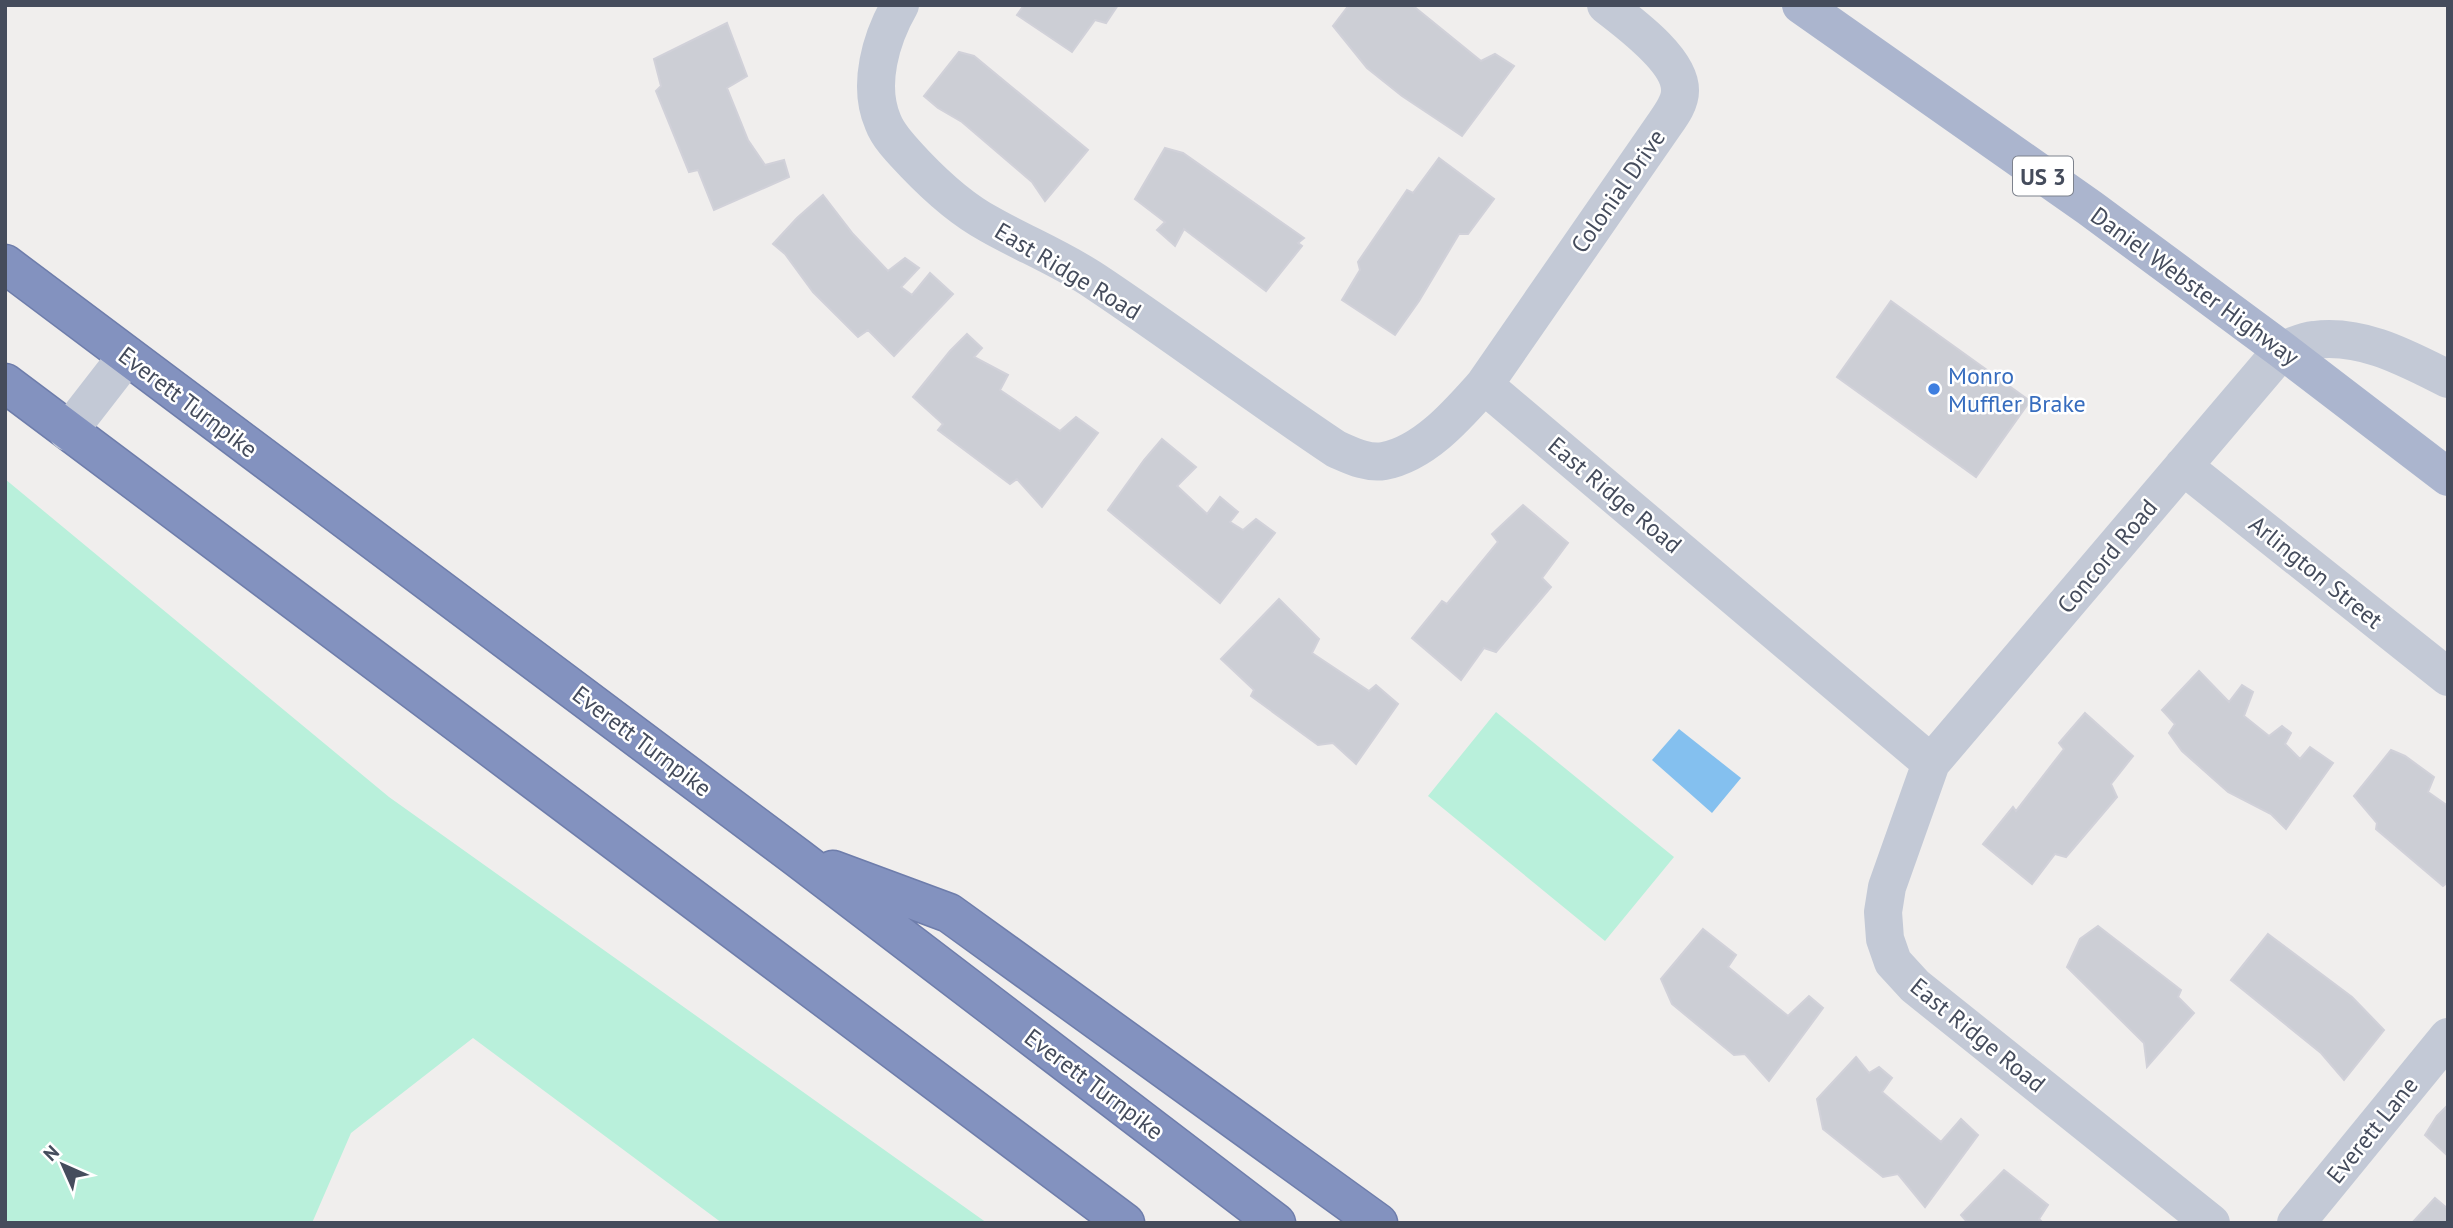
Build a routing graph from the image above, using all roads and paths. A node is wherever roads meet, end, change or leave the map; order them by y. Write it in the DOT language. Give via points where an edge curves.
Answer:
graph roads {
  1 [pos="900,5"];
  2 [pos="1606,5"];
  3 [pos="1801,5"];
  4 [pos="5,264"];
  5 [pos="2282,350"];
  6 [pos="127,356"];
  7 [pos="2448,379"];
  8 [pos="5,383"];
  9 [pos="1484,385"];
  10 [pos="68,432"];
  11 [pos="2183,466"];
  12 [pos="2448,477"];
  13 [pos="2448,677"];
  14 [pos="1931,763"];
  15 [pos="798,858"];
  16 [pos="2448,1037"];
  17 [pos="1125,1223"];
  18 [pos="1276,1223"];
  19 [pos="1378,1223"];
  20 [pos="2211,1223"];
  21 [pos="2296,1223"];
  1 -- 9 [label="street, East Ridge Road" via="889,25 877,69 883,123 908,157 958,205 1094,281 1336,449 1359,459 1382,461 1406,453 1458,414"];
  2 -- 9 [label="street, Colonial Drive" via="1668,61 1681,92 1675,109"];
  3 -- 5 [label="main road, Daniel Webster Highway / US 3"];
  4 -- 6 [label="highway, Everett Turnpike"];
  5 -- 7 [label="street" via="2314,340 2357,342 2393,351"];
  5 -- 11 [label="street, Concord Road"];
  5 -- 12 [label="main road, Daniel Webster Highway / US 3"];
  6 -- 10 [label="street"];
  6 -- 15 [label="highway, Everett Turnpike"];
  8 -- 10 [label="highway"];
  9 -- 14 [label="street, East Ridge Road"];
  10 -- 17 [label="highway"];
  11 -- 13 [label="street, Arlington Street"];
  11 -- 14 [label="street, Concord Road"];
  14 -- 20 [label="street, East Ridge Road" via="1887,887 1885,939 1893,962 1915,986"];
  15 -- 18 [label="highway, Everett Turnpike"];
  15 -- 19 [label="highway" via="949,913"];
  16 -- 21 [label="street, Everett Lane"];
}
